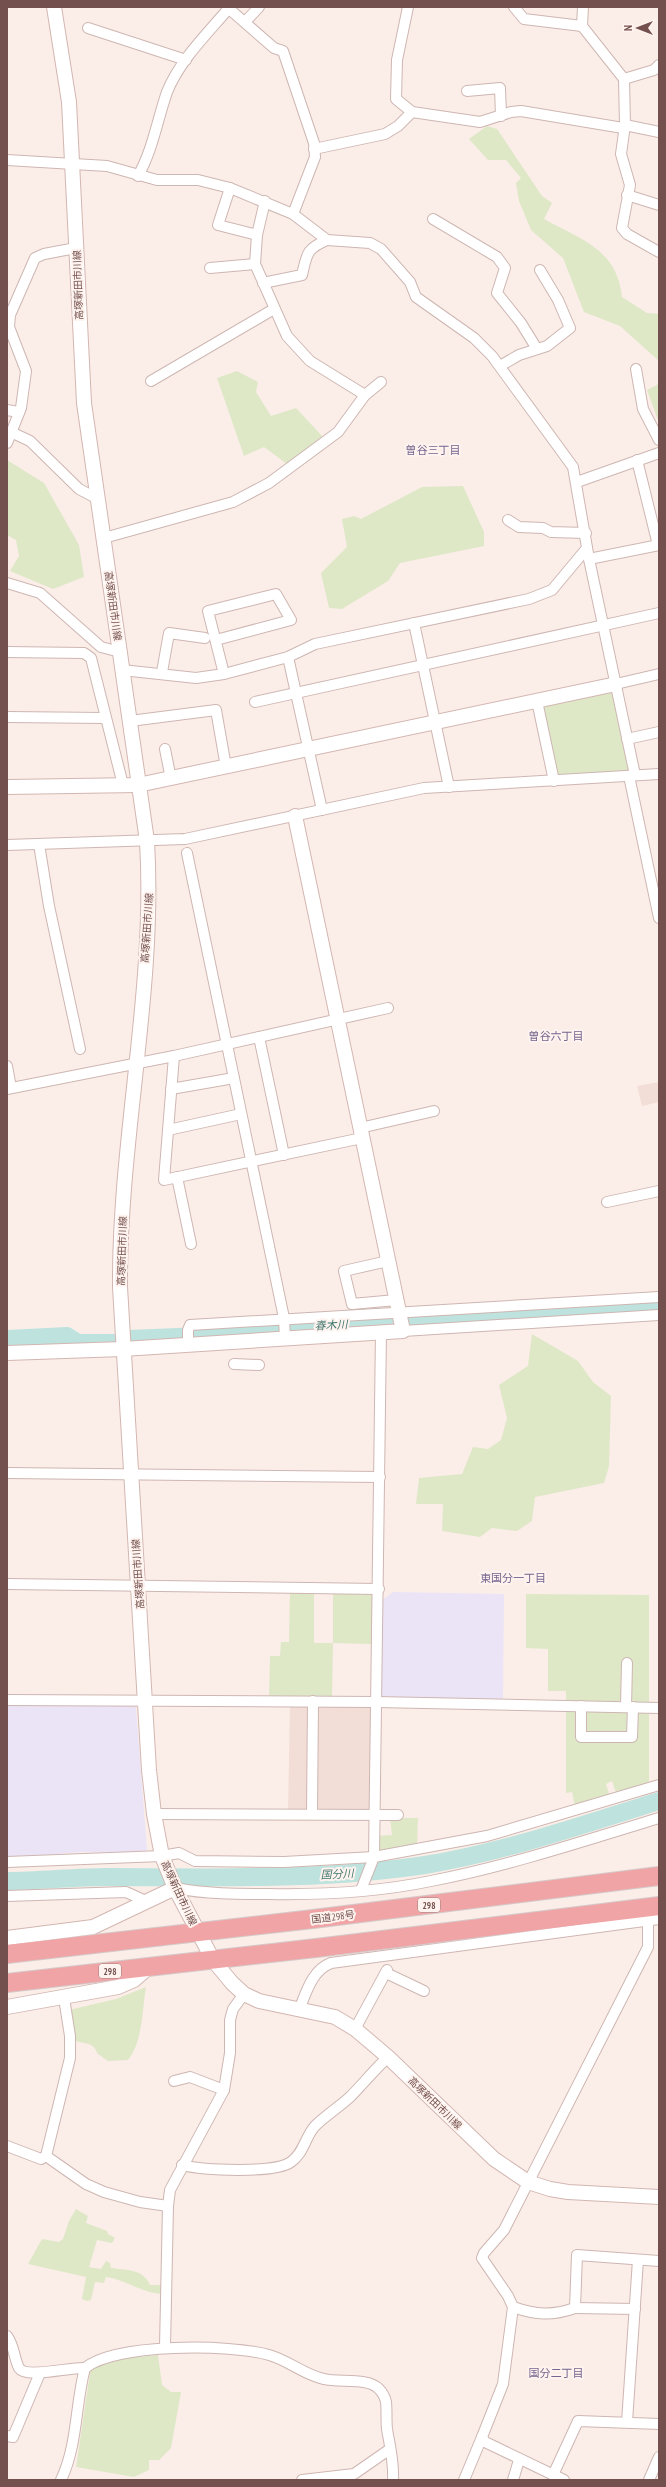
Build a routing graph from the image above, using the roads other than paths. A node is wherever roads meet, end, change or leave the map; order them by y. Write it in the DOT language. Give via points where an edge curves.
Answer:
graph roads {
  1 [pos="54,7"];
  2 [pos="259,7"];
  3 [pos="408,7"];
  4 [pos="514,7"];
  5 [pos="583,7"];
  6 [pos="228,8"];
  7 [pos="245,22"];
  8 [pos="582,26"];
  9 [pos="88,28"];
  10 [pos="186,60"];
  11 [pos="659,65"];
  12 [pos="624,79"];
  13 [pos="467,91"];
  14 [pos="412,112"];
  15 [pos="501,116"];
  16 [pos="624,126"];
  17 [pos="659,132"];
  18 [pos="314,149"];
  19 [pos="7,160"];
  20 [pos="72,163"];
  21 [pos="138,176"];
  22 [pos="230,188"];
  23 [pos="627,195"];
  24 [pos="265,201"];
  25 [pos="659,205"];
  26 [pos="293,214"];
  27 [pos="433,220"];
  28 [pos="257,235"];
  29 [pos="327,240"];
  30 [pos="76,248"];
  31 [pos="659,252"];
  32 [pos="255,264"];
  33 [pos="210,268"];
  34 [pos="540,270"];
  35 [pos="263,283"];
  36 [pos="274,309"];
  37 [pos="537,349"];
  38 [pos="500,366"];
  39 [pos="636,369"];
  40 [pos="151,381"];
  41 [pos="381,382"];
  42 [pos="365,395"];
  43 [pos="7,410"];
  44 [pos="19,412"];
  45 [pos="12,433"];
  46 [pos="659,440"];
  47 [pos="7,443"];
  48 [pos="659,453"];
  49 [pos="636,460"];
  50 [pos="577,482"];
  51 [pos="98,499"];
  52 [pos="508,520"];
  53 [pos="586,533"];
  54 [pos="104,538"];
  55 [pos="659,545"];
  56 [pos="587,548"];
  57 [pos="589,559"];
  58 [pos="7,583"];
  59 [pos="659,613"];
  60 [pos="414,623"];
  61 [pos="603,625"];
  62 [pos="205,638"];
  63 [pos="216,640"];
  64 [pos="7,652"];
  65 [pos="120,652"];
  66 [pos="288,657"];
  67 [pos="422,664"];
  68 [pos="122,670"];
  69 [pos="162,672"];
  70 [pos="224,674"];
  71 [pos="659,674"];
  72 [pos="616,684"];
  73 [pos="296,691"];
  74 [pos="537,701"];
  75 [pos="254,702"];
  76 [pos="7,717"];
  77 [pos="105,718"];
  78 [pos="130,721"];
  79 [pos="435,723"];
  80 [pos="659,732"];
  81 [pos="627,739"];
  82 [pos="165,749"];
  83 [pos="308,750"];
  84 [pos="226,767"];
  85 [pos="659,774"];
  86 [pos="632,776"];
  87 [pos="170,779"];
  88 [pos="554,781"];
  89 [pos="123,784"];
  90 [pos="138,785"];
  91 [pos="449,787"];
  92 [pos="7,788"];
  93 [pos="322,810"];
  94 [pos="295,816"];
  95 [pos="147,841"];
  96 [pos="39,844"];
  97 [pos="7,845"];
  98 [pos="186,853"];
  99 [pos="659,918"];
  100 [pos="388,1008"];
  101 [pos="337,1019"];
  102 [pos="259,1038"];
  103 [pos="227,1044"];
  104 [pos="80,1049"];
  105 [pos="174,1056"];
  106 [pos="135,1062"];
  107 [pos="7,1066"];
  108 [pos="234,1078"];
  109 [pos="9,1088"];
  110 [pos="172,1089"];
  111 [pos="434,1111"];
  112 [pos="241,1114"];
  113 [pos="168,1130"];
  114 [pos="361,1133"];
  115 [pos="284,1155"];
  116 [pos="251,1162"];
  117 [pos="177,1177"];
  118 [pos="659,1191"];
  119 [pos="607,1202"];
  120 [pos="191,1244"];
  121 [pos="388,1261"];
  122 [pos="659,1297"];
  123 [pos="659,1315"];
  124 [pos="400,1316"];
  125 [pos="284,1320"];
  126 [pos="381,1332"];
  127 [pos="285,1337"];
  128 [pos="123,1343"];
  129 [pos="188,1343"];
  130 [pos="7,1353"];
  131 [pos="234,1364"];
  132 [pos="259,1365"];
  133 [pos="7,1472"];
  134 [pos="132,1474"];
  135 [pos="380,1477"];
  136 [pos="7,1584"];
  137 [pos="139,1587"];
  138 [pos="378,1589"];
  139 [pos="627,1663"];
  140 [pos="7,1700"];
  141 [pos="145,1700"];
  142 [pos="313,1701"];
  143 [pos="376,1702"];
  144 [pos="581,1706"];
  145 [pos="629,1707"];
  146 [pos="659,1708"];
  147 [pos="659,1785"];
  148 [pos="154,1814"];
  149 [pos="312,1814"];
  150 [pos="374,1815"];
  151 [pos="398,1815"];
  152 [pos="659,1818"];
  153 [pos="373,1860"];
  154 [pos="164,1861"];
  155 [pos="7,1862"];
  156 [pos="659,1876"];
  157 [pos="175,1888"];
  158 [pos="362,1888"];
  159 [pos="7,1896"];
  160 [pos="148,1902"];
  161 [pos="659,1906"];
  162 [pos="659,1919"];
  163 [pos="648,1920"];
  164 [pos="198,1932"];
  165 [pos="7,1938"];
  166 [pos="7,1954"];
  167 [pos="213,1960"];
  168 [pos="149,1967"];
  169 [pos="8,1983"];
  170 [pos="424,1991"];
  171 [pos="244,1994"];
  172 [pos="64,1998"];
  173 [pos="7,2007"];
  174 [pos="298,2010"];
  175 [pos="355,2029"];
  176 [pos="388,2057"];
  177 [pos="174,2081"];
  178 [pos="224,2090"];
  179 [pos="7,2146"];
  180 [pos="46,2156"];
  181 [pos="182,2165"];
  182 [pos="528,2182"];
  183 [pos="659,2197"];
  184 [pos="168,2206"];
  185 [pos="638,2260"];
  186 [pos="659,2261"];
  187 [pos="513,2307"];
  188 [pos="575,2308"];
  189 [pos="635,2310"];
  190 [pos="7,2336"];
  191 [pos="166,2348"];
  192 [pos="85,2368"];
  193 [pos="40,2373"];
  194 [pos="627,2422"];
  195 [pos="659,2424"];
  196 [pos="7,2436"];
  197 [pos="482,2438"];
  198 [pos="390,2450"];
  199 [pos="659,2457"];
  200 [pos="519,2460"];
  201 [pos="553,2475"];
  202 [pos="61,2480"];
  203 [pos="302,2480"];
  204 [pos="394,2480"];
  205 [pos="464,2480"];
  206 [pos="513,2480"];
  207 [pos="564,2480"];
  208 [pos="649,2480"];
  1 -- 20 [label="main road, 高塚新田市川線" via="69,102"];
  2 -- 7 [label="street"];
  3 -- 14 [label="street" via="397,60 396,99"];
  4 -- 8 [label="street" via="524,19"];
  5 -- 8 [label="street"];
  6 -- 7 [label="street"];
  6 -- 10 [label="street"];
  7 -- 18 [label="street" via="274,48 283,51"];
  8 -- 12 [label="street"];
  9 -- 10 [label="street"];
  10 -- 21 [label="street" via="167,92 149,157"];
  11 -- 12 [label="street" via="654,70"];
  12 -- 16 [label="street"];
  13 -- 15 [label="street" via="500,88"];
  14 -- 15 [label="street" via="480,122"];
  14 -- 18 [label="street" via="386,134"];
  15 -- 16 [label="street" via="521,111"];
  16 -- 17 [label="street"];
  16 -- 23 [label="street" via="621,154 630,179"];
  18 -- 26 [label="street" via="315,157"];
  19 -- 20 [label="street"];
  20 -- 21 [label="street" via="107,166"];
  20 -- 30 [label="main road, 高塚新田市川線"];
  21 -- 22 [label="street" via="157,180 198,180"];
  22 -- 24 [label="street"];
  22 -- 28 [label="street" via="218,225"];
  23 -- 25 [label="street"];
  23 -- 31 [label="street" via="622,228 627,234"];
  24 -- 26 [label="street"];
  24 -- 28 [label="street"];
  26 -- 29 [label="street"];
  27 -- 37 [label="street" via="497,257 505,268 498,294"];
  28 -- 32 [label="street"];
  29 -- 35 [label="street" via="312,246 307,254 302,275"];
  29 -- 38 [label="street" via="370,243 381,249 410,282 416,297 474,338"];
  30 -- 44 [label="street" via="35,258 10,315 9,327 26,371"];
  30 -- 51 [label="main road, 高塚新田市川線" via="84,403"];
  32 -- 33 [label="street"];
  32 -- 35 [label="street"];
  34 -- 37 [label="street" via="558,300 570,328 546,346"];
  35 -- 36 [label="street"];
  36 -- 40 [label="street"];
  36 -- 42 [label="street" via="287,336 310,361"];
  37 -- 38 [label="street" via="518,355"];
  38 -- 50 [label="street" via="573,467"];
  39 -- 46 [label="street" via="643,409"];
  41 -- 42 [label="street"];
  42 -- 54 [label="street" via="338,432 269,483 234,502"];
  43 -- 44 [label="street"];
  44 -- 45 [label="street"];
  45 -- 47 [label="street"];
  45 -- 51 [label="street" via="30,441 79,490"];
  48 -- 49 [label="street"];
  49 -- 50 [label="street"];
  49 -- 55 [label="street"];
  50 -- 53 [label="street" via="576,492"];
  51 -- 54 [label="main road, 高塚新田市川線"];
  52 -- 53 [label="street" via="520,527 543,528 551,532"];
  53 -- 56 [label="street"];
  54 -- 65 [label="main road, 高塚新田市川線"];
  55 -- 57 [label="street"];
  56 -- 57 [label="street"];
  56 -- 60 [label="street" via="552,590 529,599"];
  57 -- 61 [label="street"];
  58 -- 65 [label="street" via="40,593 101,647"];
  59 -- 61 [label="street"];
  60 -- 66 [label="street" via="315,644"];
  60 -- 67 [label="street"];
  61 -- 67 [label="street"];
  61 -- 72 [label="street"];
  62 -- 69 [label="street" via="169,633"];
  63 -- 63 [label="street" via="208,611 276,594 291,620"];
  63 -- 70 [label="street"];
  64 -- 77 [label="street" via="84,653 91,658"];
  65 -- 68 [label="main road, 高塚新田市川線"];
  66 -- 70 [label="street"];
  66 -- 73 [label="street"];
  67 -- 73 [label="street"];
  67 -- 79 [label="street"];
  68 -- 69 [label="street"];
  68 -- 78 [label="main road, 高塚新田市川線"];
  69 -- 70 [label="street" via="196,678"];
  71 -- 72 [label="street"];
  72 -- 74 [label="main road"];
  72 -- 81 [label="street"];
  73 -- 75 [label="street"];
  73 -- 83 [label="street"];
  74 -- 79 [label="main road"];
  74 -- 88 [label="street"];
  76 -- 77 [label="street"];
  77 -- 89 [label="street"];
  78 -- 84 [label="street" via="216,710"];
  78 -- 90 [label="main road, 高塚新田市川線"];
  79 -- 83 [label="main road"];
  79 -- 91 [label="street"];
  80 -- 81 [label="street"];
  81 -- 86 [label="street"];
  82 -- 87 [label="street"];
  83 -- 84 [label="main road"];
  83 -- 93 [label="street"];
  84 -- 87 [label="main road"];
  85 -- 86 [label="street"];
  86 -- 88 [label="street"];
  86 -- 99 [label="street"];
  87 -- 90 [label="main road"];
  88 -- 91 [label="street"];
  89 -- 90 [label="main road"];
  89 -- 92 [label="main road"];
  90 -- 95 [label="main road, 高塚新田市川線"];
  91 -- 93 [label="street" via="424,788"];
  93 -- 94 [label="street"];
  94 -- 95 [label="street" via="185,839"];
  94 -- 101 [label="main road"];
  95 -- 96 [label="street"];
  95 -- 106 [label="main road, 高塚新田市川線" via="149,903"];
  96 -- 97 [label="street"];
  96 -- 104 [label="street" via="49,906"];
  98 -- 103 [label="street"];
  100 -- 101 [label="street"];
  101 -- 102 [label="street" via="278,1031"];
  101 -- 114 [label="main road"];
  102 -- 103 [label="street"];
  102 -- 115 [label="street"];
  103 -- 105 [label="street"];
  103 -- 108 [label="street"];
  105 -- 106 [label="street"];
  105 -- 110 [label="street"];
  106 -- 109 [label="street"];
  106 -- 128 [label="main road, 高塚新田市川線" via="120,1258"];
  107 -- 109 [label="street"];
  108 -- 110 [label="street"];
  108 -- 112 [label="street"];
  110 -- 113 [label="street"];
  111 -- 114 [label="street"];
  112 -- 113 [label="street"];
  112 -- 116 [label="street"];
  113 -- 117 [label="street" via="164,1180"];
  114 -- 115 [label="street"];
  114 -- 121 [label="main road"];
  115 -- 116 [label="street"];
  116 -- 117 [label="street"];
  116 -- 125 [label="street"];
  117 -- 120 [label="street"];
  118 -- 119 [label="street"];
  121 -- 124 [label="main road"];
  121 -- 124 [label="street" via="344,1271 352,1304"];
  122 -- 124 [label="street"];
  123 -- 124 [label="street"];
  124 -- 125 [label="street"];
  124 -- 126 [label="main road"];
  125 -- 127 [label="street"];
  125 -- 129 [label="street" via="190,1325"];
  126 -- 127 [label="main road"];
  126 -- 135 [label="street"];
  127 -- 129 [label="main road"];
  128 -- 129 [label="main road"];
  128 -- 130 [label="main road"];
  128 -- 134 [label="main road, 高塚新田市川線"];
  131 -- 132 [label="street"];
  133 -- 134 [label="street"];
  134 -- 135 [label="street"];
  134 -- 137 [label="main road, 高塚新田市川線"];
  135 -- 138 [label="street"];
  136 -- 137 [label="street"];
  137 -- 138 [label="street"];
  137 -- 141 [label="main road, 高塚新田市川線"];
  138 -- 143 [label="street"];
  139 -- 145 [label="street"];
  140 -- 141 [label="street"];
  141 -- 142 [label="street"];
  141 -- 148 [label="main road, 高塚新田市川線"];
  142 -- 143 [label="street"];
  142 -- 149 [label="street"];
  143 -- 144 [label="street"];
  143 -- 150 [label="street"];
  144 -- 145 [label="street"];
  144 -- 145 [label="street" via="581,1737 632,1737"];
  145 -- 146 [label="street"];
  147 -- 153 [label="street" via="487,1836"];
  148 -- 149 [label="street"];
  148 -- 154 [label="main road, 高塚新田市川線"];
  149 -- 150 [label="street"];
  150 -- 151 [label="street"];
  150 -- 153 [label="street"];
  152 -- 158 [label="street" via="492,1868 429,1882"];
  153 -- 154 [label="street" via="195,1861 175,1853"];
  153 -- 158 [label="street"];
  154 -- 155 [label="street"];
  154 -- 157 [label="main road, 高塚新田市川線"];
  156 -- 164 [label="highway, 国道298号 / 298"];
  157 -- 158 [label="street" via="194,1892 250,1894"];
  157 -- 160 [label="main road"];
  157 -- 164 [label="main road, 高塚新田市川線"];
  159 -- 160 [label="street" via="126,1892"];
  160 -- 165 [label="main road" via="93,1927"];
  161 -- 167 [label="highway, 298"];
  162 -- 163 [label="street"];
  163 -- 174 [label="street" via="331,1963 323,1966 314,1977"];
  163 -- 182 [label="street" via="648,1948"];
  164 -- 166 [label="highway, 国道298号 / 298"];
  164 -- 167 [label="main road, 高塚新田市川線"];
  167 -- 168 [label="highway, 298"];
  167 -- 171 [label="main road, 高塚新田市川線" via="221,1972"];
  168 -- 169 [label="highway, 298"];
  168 -- 172 [label="main road" via="134,1980 118,1987"];
  170 -- 175 [label="street" via="387,1971"];
  171 -- 174 [label="main road, 高塚新田市川線" via="276,2006"];
  171 -- 178 [label="street" via="233,2009 230,2020 230,2053"];
  172 -- 173 [label="main road"];
  172 -- 180 [label="street" via="70,2036 70,2058"];
  174 -- 175 [label="main road, 高塚新田市川線" via="335,2017"];
  175 -- 176 [label="main road, 高塚新田市川線"];
  176 -- 181 [label="street" via="350,2096 315,2126 302,2150 291,2163 250,2169 195,2168"];
  176 -- 182 [label="main road, 高塚新田市川線" via="494,2159"];
  177 -- 178 [label="street" via="190,2078"];
  178 -- 181 [label="street"];
  179 -- 180 [label="street" via="41,2159"];
  180 -- 184 [label="street" via="86,2184 104,2192 140,2202"];
  181 -- 184 [label="street" via="170,2190"];
  182 -- 183 [label="main road, 高塚新田市川線" via="562,2191"];
  182 -- 187 [label="street" via="504,2230 482,2258"];
  184 -- 191 [label="street"];
  185 -- 186 [label="street"];
  185 -- 188 [label="street" via="577,2255"];
  185 -- 189 [label="street"];
  187 -- 188 [label="street" via="534,2314 562,2312"];
  187 -- 197 [label="street" via="502,2384"];
  188 -- 189 [label="street"];
  189 -- 194 [label="street"];
  190 -- 193 [label="street" via="21,2370 28,2374"];
  191 -- 192 [label="street" via="100,2358"];
  191 -- 198 [label="street" via="259,2352 322,2379 374,2385 386,2401"];
  192 -- 193 [label="street" via="62,2368"];
  192 -- 202 [label="street" via="77,2424"];
  193 -- 196 [label="street" via="12,2437"];
  194 -- 195 [label="street"];
  194 -- 201 [label="street" via="578,2421"];
  197 -- 200 [label="street"];
  197 -- 205 [label="street"];
  198 -- 203 [label="street" via="354,2474"];
  198 -- 204 [label="street" via="394,2462"];
  199 -- 208 [label="street"];
  200 -- 201 [label="street"];
  200 -- 206 [label="street"];
  201 -- 207 [label="street"];
}
